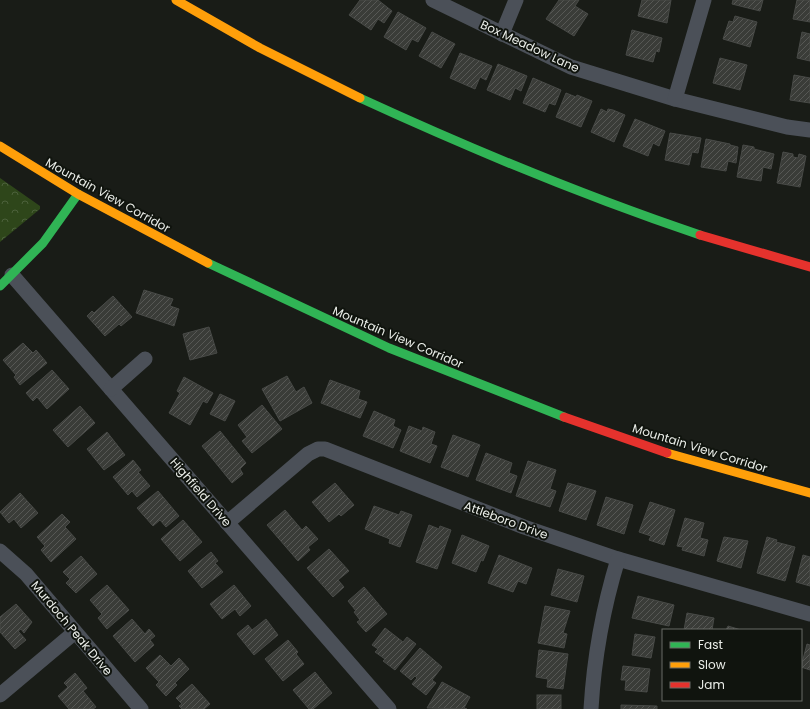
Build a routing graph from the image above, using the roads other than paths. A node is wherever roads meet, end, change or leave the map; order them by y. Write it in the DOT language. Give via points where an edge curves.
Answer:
graph roads {
  1 [pos="176,0"];
  2 [pos="433,0"];
  3 [pos="516,0"];
  4 [pos="704,0"];
  5 [pos="502,34"];
  6 [pos="675,99"];
  7 [pos="810,130"];
  8 [pos="0,146"];
  9 [pos="78,194"];
  10 [pos="810,267"];
  11 [pos="12,275"];
  12 [pos="0,286"];
  13 [pos="145,359"];
  14 [pos="111,389"];
  15 [pos="810,493"];
  16 [pos="227,523"];
  17 [pos="0,550"];
  18 [pos="618,559"];
  19 [pos="810,614"];
  20 [pos="75,632"];
  21 [pos="0,695"];
  22 [pos="141,709"];
  23 [pos="389,709"];
  24 [pos="592,709"];
  1 -- 10 [label="main road" via="260,48 441,135 577,191 670,225 763,255"];
  2 -- 5 [label="street, Box Meadow Lane"];
  3 -- 5 [label="street"];
  4 -- 6 [label="street"];
  5 -- 6 [label="street, Box Meadow Lane" via="571,67"];
  6 -- 7 [label="street, Box Meadow Lane"];
  8 -- 9 [label="main road, Mountain View Corridor"];
  9 -- 11 [label="main road" via="45,243"];
  9 -- 15 [label="main road, Mountain View Corridor" via="223,271 396,351 538,408 678,457"];
  11 -- 12 [label="main road"];
  11 -- 14 [label="street, Highfield Drive"];
  13 -- 14 [label="street"];
  14 -- 16 [label="street, Highfield Drive"];
  16 -- 18 [label="street, Attleboro Drive" via="303,458 318,449 331,451 430,492"];
  16 -- 23 [label="street, Highfield Drive"];
  17 -- 20 [label="street, Murdoch Peak Drive" via="22,570"];
  18 -- 19 [label="street, Attleboro Drive"];
  18 -- 24 [label="street" via="597,648"];
  20 -- 21 [label="street"];
  20 -- 22 [label="street, Murdoch Peak Drive"];
}
